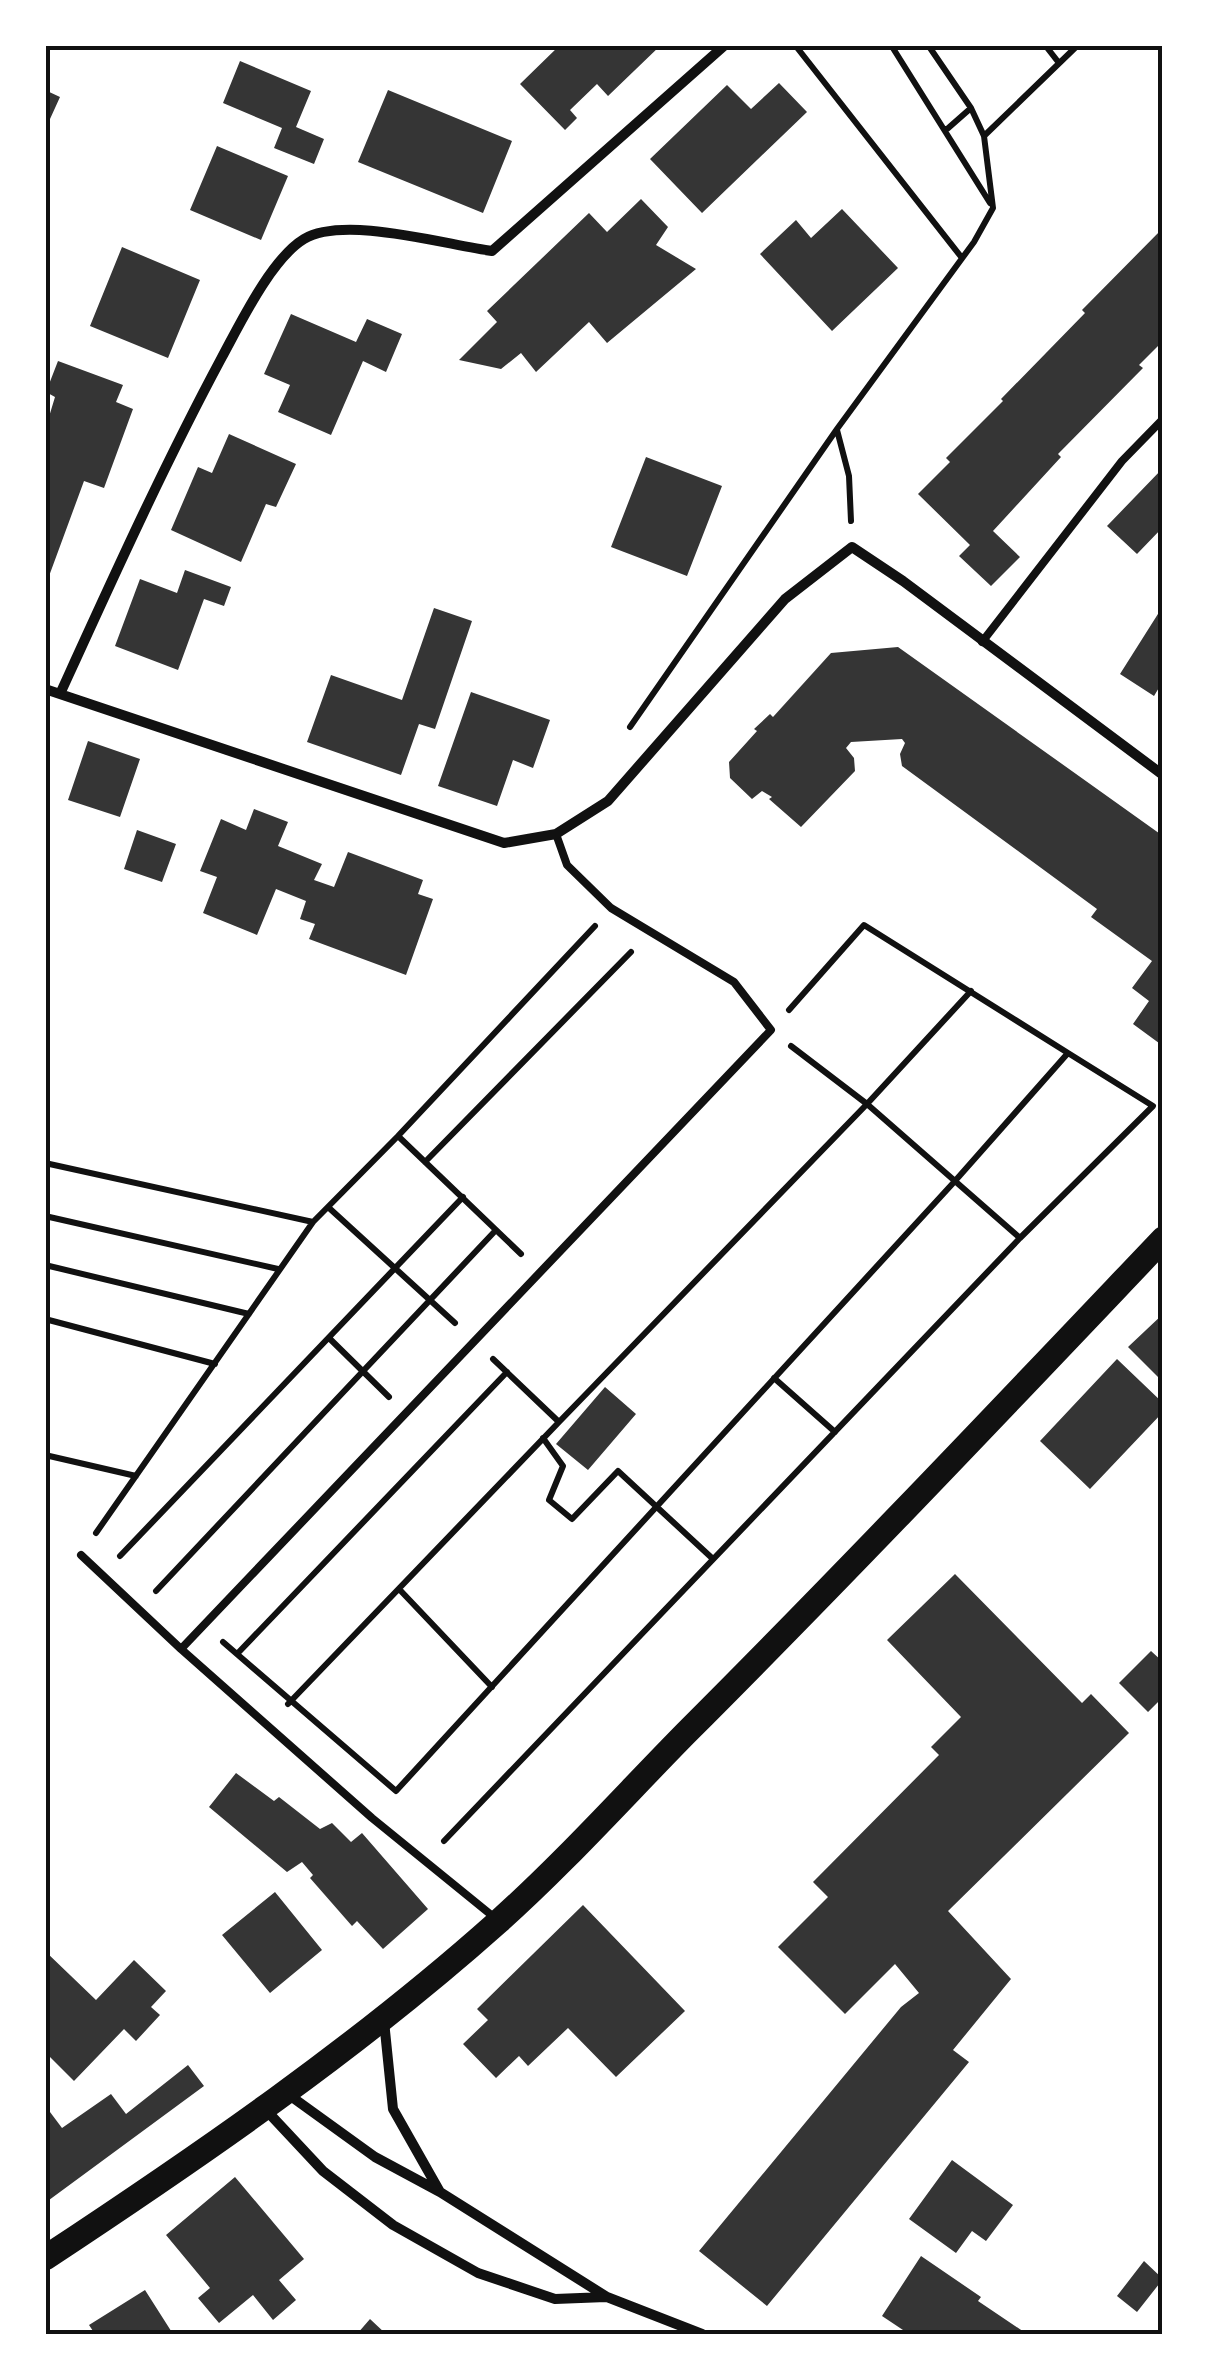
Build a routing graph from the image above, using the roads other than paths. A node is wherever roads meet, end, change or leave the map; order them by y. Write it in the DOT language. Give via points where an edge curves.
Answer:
graph roads {
  1 [pos="725,45"];
  2 [pos="1163,419"];
  3 [pos="982,642"];
  4 [pos="45,689"];
  5 [pos="60,694"];
  6 [pos="1163,775"];
  7 [pos="556,834"];
  8 [pos="1163,1239"];
  9 [pos="81,1555"];
  10 [pos="181,1649"];
  11 [pos="499,1921"];
  12 [pos="384,2017"];
  13 [pos="274,2100"];
  14 [pos="440,2192"];
  15 [pos="45,2258"];
  16 [pos="606,2297"];
  17 [pos="702,2334"];
  1 -- 5 [label="street" via="492,251 378,230 334,230 304,239 253,300 166,462"];
  2 -- 3 [label="lane" via="1122,461"];
  3 -- 6 [label="street"];
  3 -- 7 [label="street" via="852,547 785,599 608,801"];
  4 -- 5 [label="street"];
  5 -- 7 [label="street" via="504,843"];
  7 -- 10 [label="lane" via="567,865 611,908 734,982 771,1030"];
  8 -- 11 [label="main road"];
  9 -- 10 [label="lane"];
  10 -- 11 [label="lane"];
  11 -- 12 [label="main road"];
  12 -- 13 [label="main road"];
  12 -- 14 [label="street" via="393,2109"];
  13 -- 14 [label="street"];
  13 -- 15 [label="main road"];
  13 -- 16 [label="street" via="322,2171 392,2225 478,2273 555,2299"];
  14 -- 16 [label="street"];
  16 -- 17 [label="street"];
}
